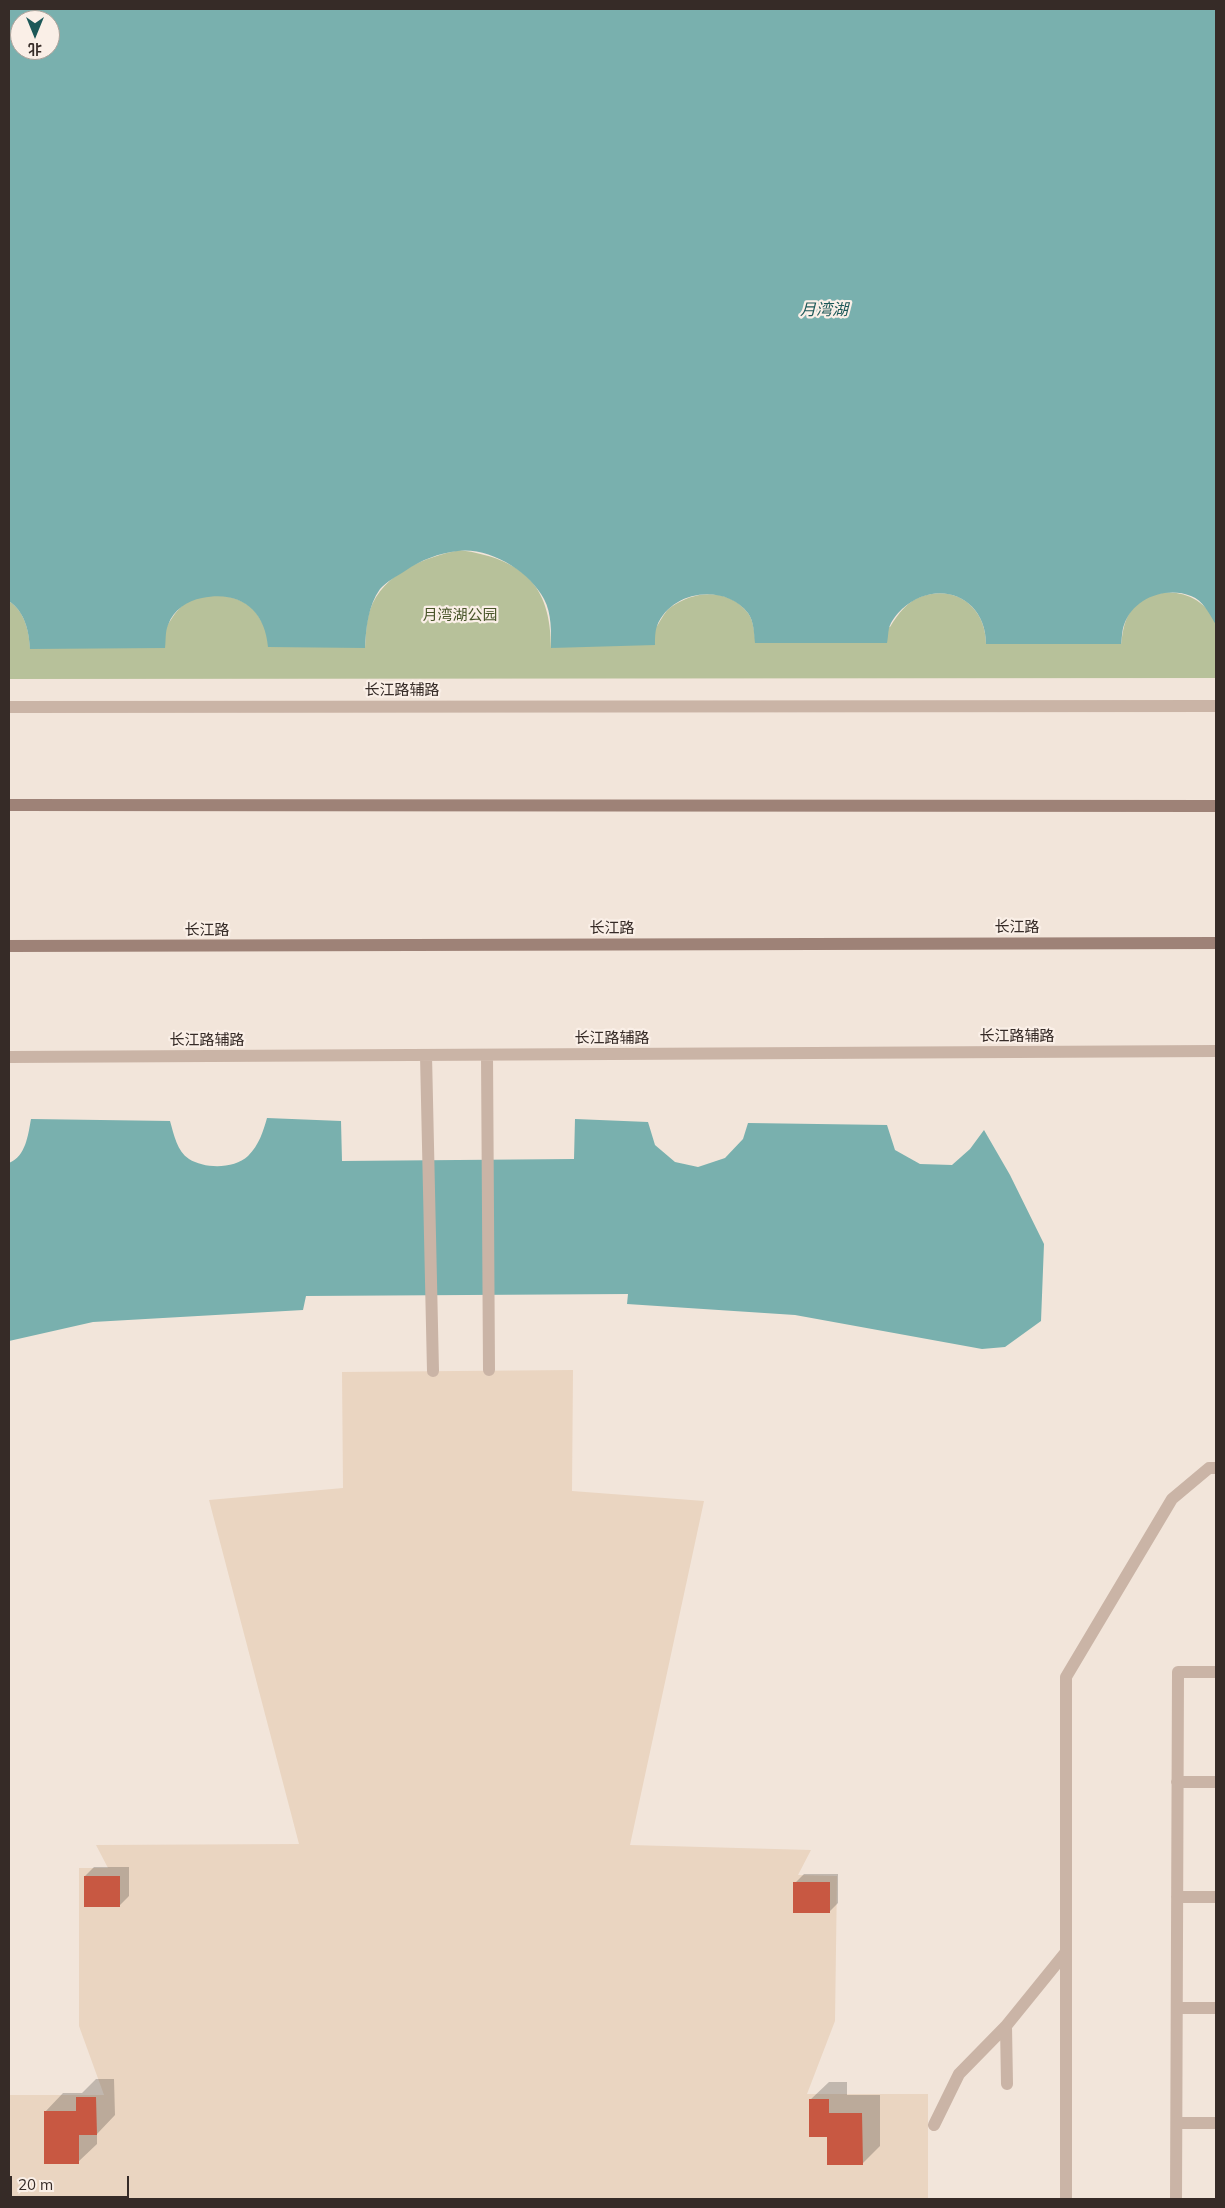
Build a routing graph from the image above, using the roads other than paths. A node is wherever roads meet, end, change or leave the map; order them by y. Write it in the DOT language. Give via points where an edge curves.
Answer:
graph roads {
  1 [pos="1216,706"];
  2 [pos="9,707"];
  3 [pos="9,805"];
  4 [pos="1216,806"];
  5 [pos="1216,943"];
  6 [pos="9,946"];
  7 [pos="1216,1052"];
  8 [pos="426,1055"];
  9 [pos="487,1055"];
  10 [pos="9,1058"];
  11 [pos="489,1370"];
  12 [pos="433,1371"];
  13 [pos="1216,1468"];
  14 [pos="1216,1672"];
  15 [pos="1177,1782"];
  16 [pos="1216,1782"];
  17 [pos="1177,1897"];
  18 [pos="1216,1898"];
  19 [pos="1066,1952"];
  20 [pos="1176,2008"];
  21 [pos="1216,2008"];
  22 [pos="1006,2026"];
  23 [pos="1007,2084"];
  24 [pos="1176,2123"];
  25 [pos="1216,2123"];
  26 [pos="934,2124"];
  27 [pos="1066,2199"];
  28 [pos="1176,2199"];
  1 -- 2 [label="street, 长江路辅路"];
  3 -- 4 [label="main road"];
  5 -- 6 [label="main road, 长江路"];
  7 -- 9 [label="street, 长江路辅路"];
  8 -- 9 [label="street, 长江路辅路"];
  8 -- 10 [label="street, 长江路辅路"];
  8 -- 12 [label="street"];
  9 -- 11 [label="street"];
  13 -- 19 [label="street" via="1209,1468 1172,1498 1066,1677"];
  14 -- 15 [label="street" via="1178,1672"];
  15 -- 16 [label="street"];
  15 -- 17 [label="street"];
  17 -- 18 [label="street"];
  17 -- 20 [label="street"];
  19 -- 22 [label="street"];
  19 -- 27 [label="street"];
  20 -- 21 [label="street"];
  20 -- 24 [label="street"];
  22 -- 23 [label="street"];
  22 -- 26 [label="street" via="959,2074"];
  24 -- 25 [label="street"];
  24 -- 28 [label="street"];
}
